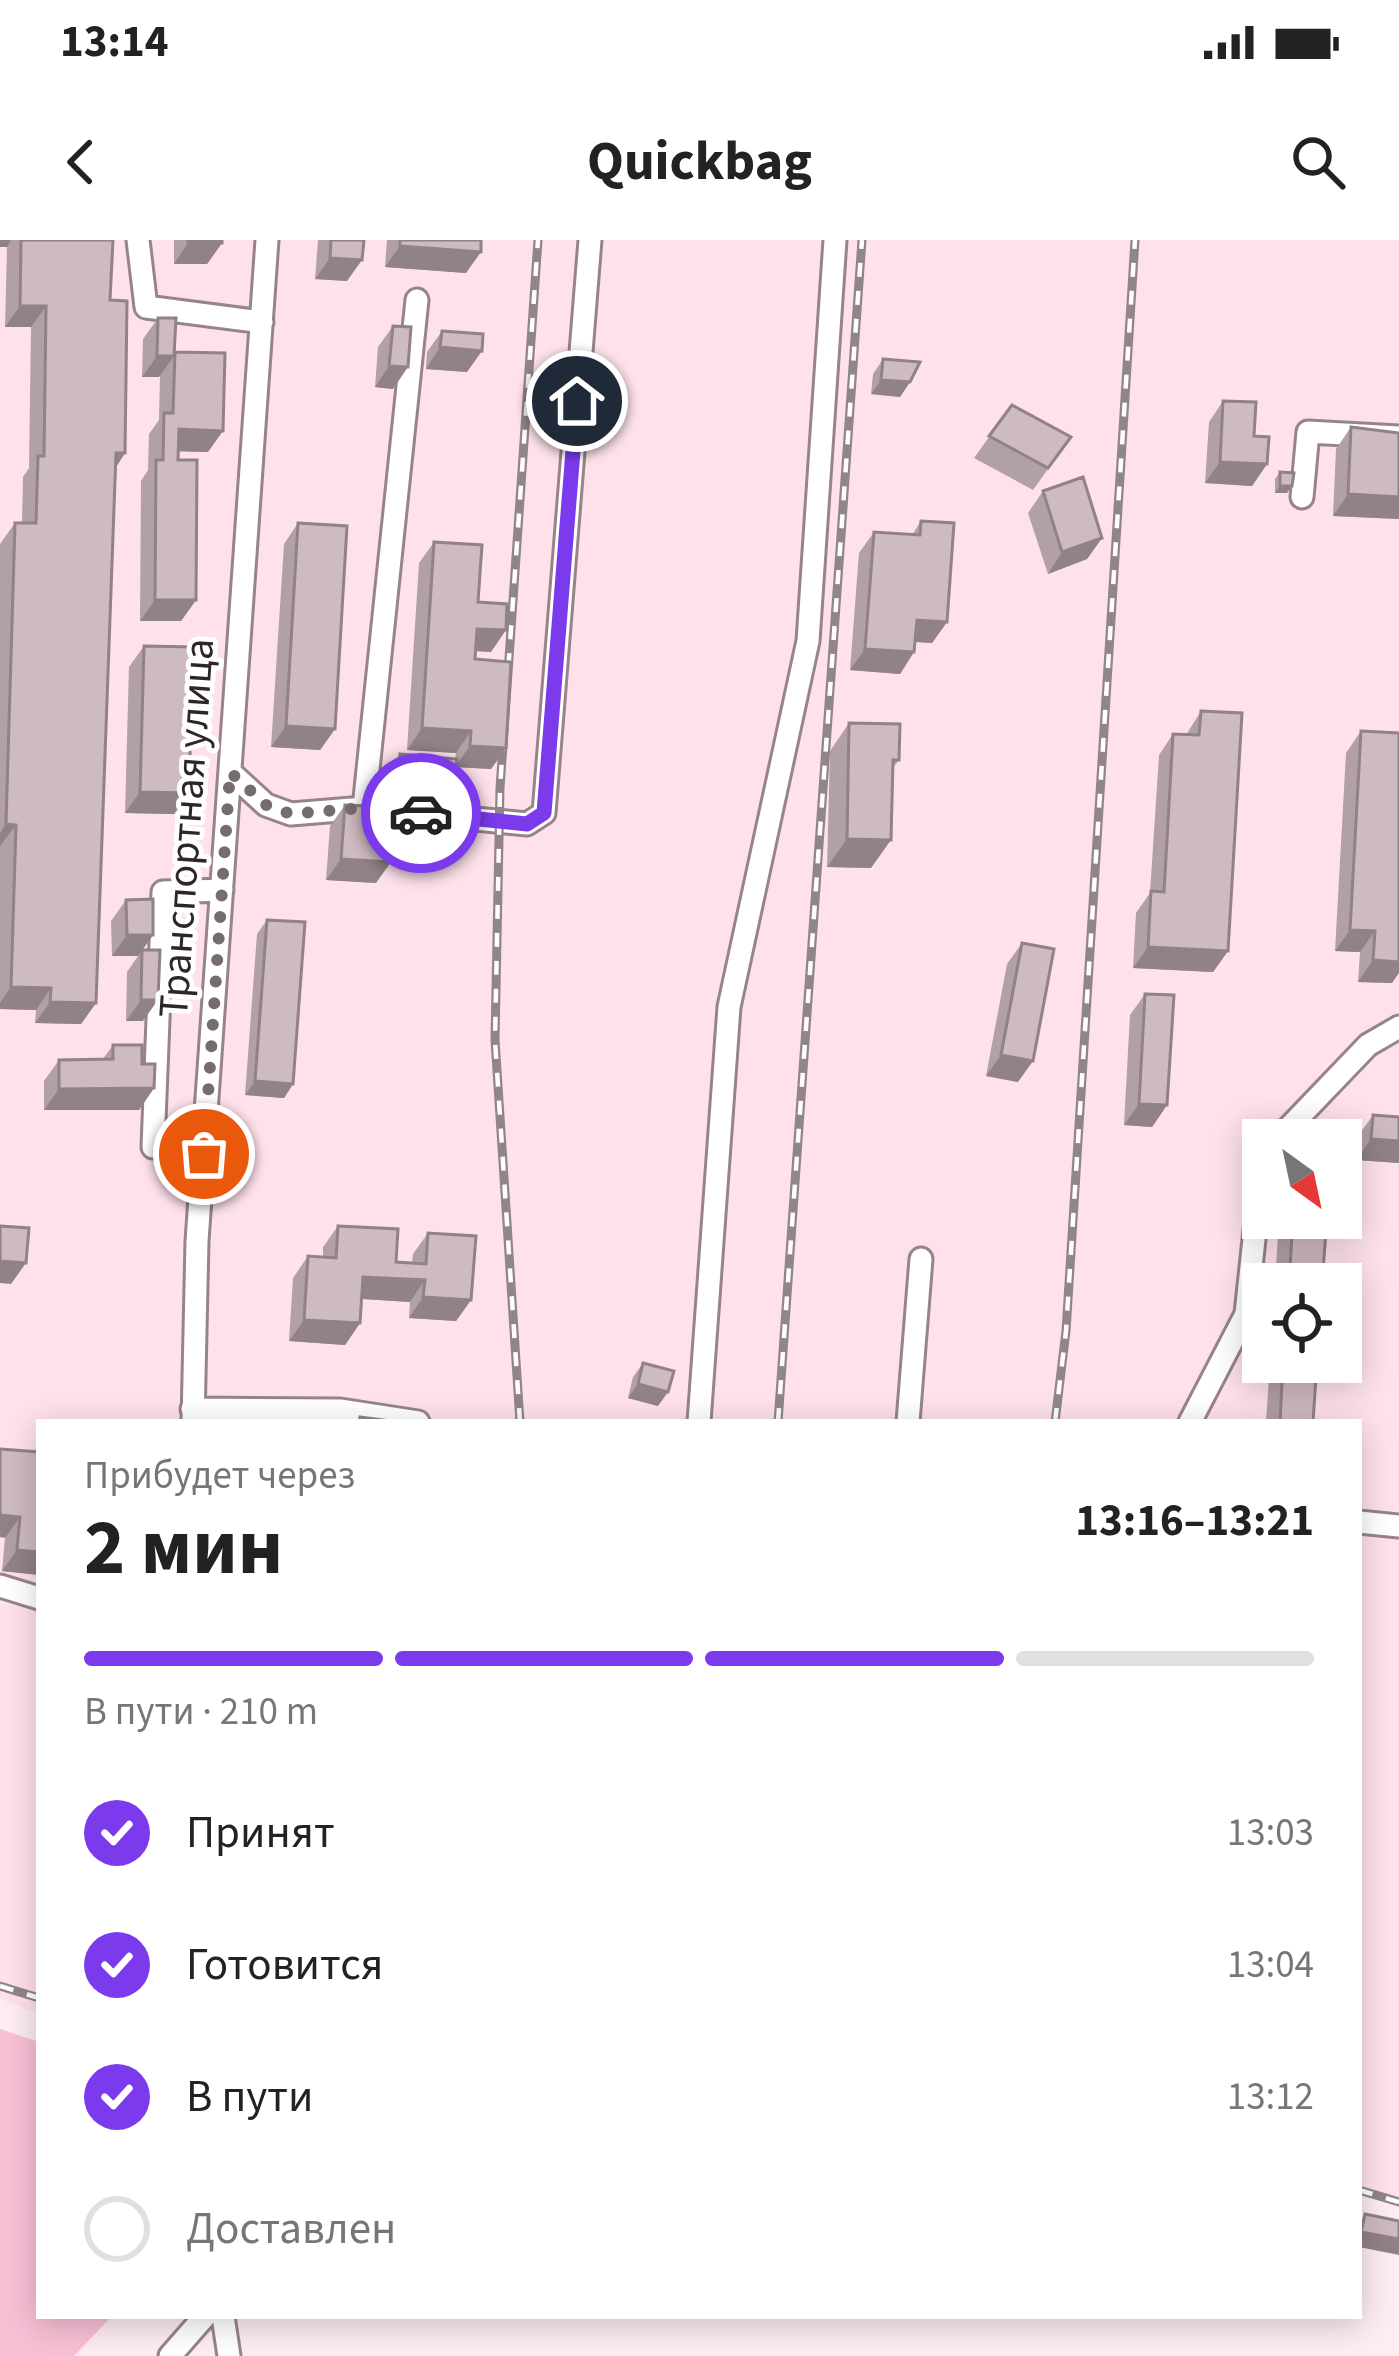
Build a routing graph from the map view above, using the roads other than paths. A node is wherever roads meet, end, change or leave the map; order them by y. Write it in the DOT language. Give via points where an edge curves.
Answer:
graph roads {
  1 [pos="138,240"];
  2 [pos="267,240"];
  3 [pos="590,240"];
  4 [pos="835,240"];
  5 [pos="417,300"];
  6 [pos="262,322"];
  7 [pos="1399,436"];
  8 [pos="1302,496"];
  9 [pos="230,772"];
  10 [pos="364,808"];
  11 [pos="222,890"];
  12 [pos="1399,1027"];
  13 [pos="1297,1119"];
  14 [pos="153,1147"];
  15 [pos="1254,1239"];
  16 [pos="921,1259"];
  17 [pos="193,1415"];
  18 [pos="398,1419"];
  19 [pos="699,1419"];
  20 [pos="908,1419"];
  21 [pos="1192,1419"];
  22 [pos="1362,1522"];
  23 [pos="1399,1526"];
  24 [pos="0,1586"];
  25 [pos="36,1597"];
  26 [pos="203,2319"];
  27 [pos="223,2319"];
  28 [pos="170,2356"];
  29 [pos="229,2356"];
  1 -- 6 [label="street" via="146,307"];
  2 -- 6 [label="street, Транспортная улица"];
  3 -- 10 [label="street" via="544,813 527,824"];
  4 -- 19 [label="street" via="808,641 729,1007"];
  5 -- 10 [label="street"];
  6 -- 9 [label="street, Транспортная улица"];
  7 -- 8 [label="street" via="1308,432"];
  9 -- 10 [label="street" via="266,805 291,814"];
  9 -- 11 [label="street, Транспортная улица"];
  11 -- 14 [label="street" via="163,892"];
  11 -- 17 [label="street, Транспортная улица"];
  12 -- 13 [label="street" via="1368,1045"];
  15 -- 21 [label="street" via="1246,1314"];
  16 -- 20 [label="street"];
  17 -- 18 [label="street" via="340,1410"];
  22 -- 23 [label="street"];
  24 -- 25 [label="street"];
  26 -- 28 [label="street"];
  27 -- 29 [label="street"];
}
